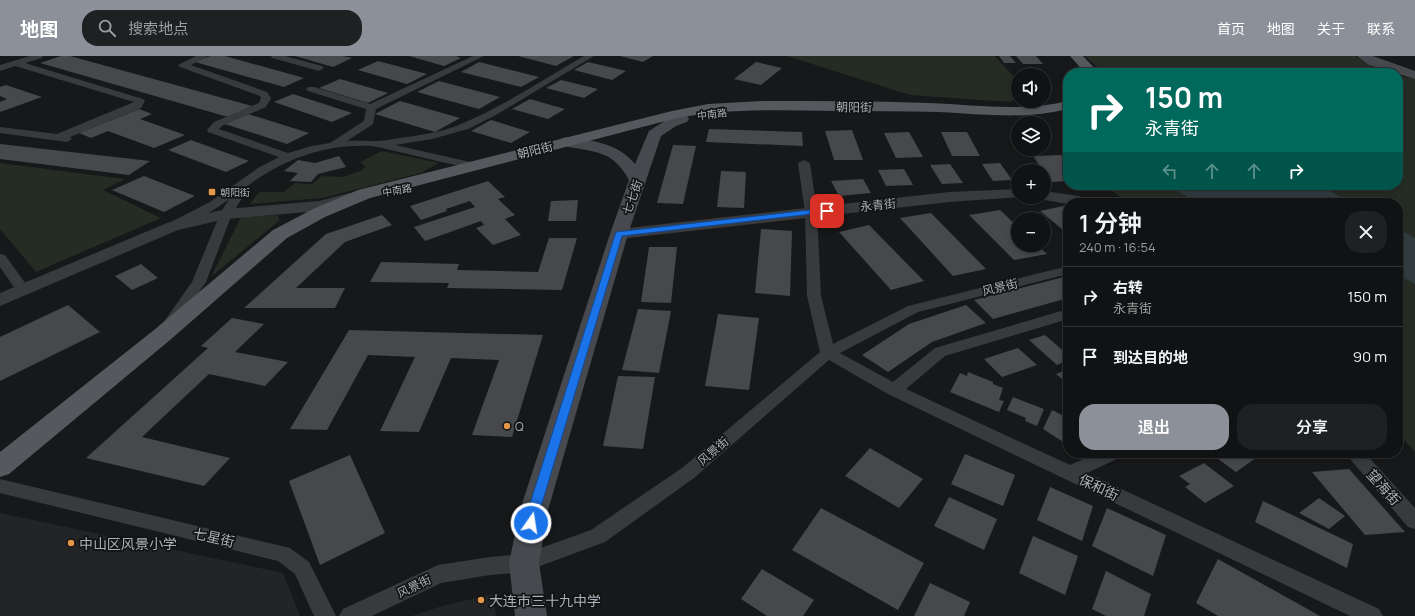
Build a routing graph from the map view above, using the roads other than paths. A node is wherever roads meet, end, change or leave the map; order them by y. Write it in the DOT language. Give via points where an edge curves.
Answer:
graph roads {
  1 [pos="38,56"];
  2 [pos="204,56"];
  3 [pos="275,56"];
  4 [pos="480,56"];
  5 [pos="590,56"];
  6 [pos="1063,56"];
  7 [pos="1076,56"];
  8 [pos="1363,56"];
  9 [pos="1376,56"];
  10 [pos="14,63"];
  11 [pos="0,68"];
  12 [pos="319,68"];
  13 [pos="1074,68"];
  14 [pos="1087,68"];
  15 [pos="1393,68"];
  16 [pos="1403,71"];
  17 [pos="1415,71"];
  18 [pos="1415,75"];
  19 [pos="311,89"];
  20 [pos="1063,106"];
  21 [pos="371,107"];
  22 [pos="1063,117"];
  23 [pos="682,119"];
  24 [pos="0,130"];
  25 [pos="57,138"];
  26 [pos="76,140"];
  27 [pos="566,142"];
  28 [pos="378,144"];
  29 [pos="586,144"];
  30 [pos="332,146"];
  31 [pos="288,157"];
  32 [pos="804,163"];
  33 [pos="475,166"];
  34 [pos="638,180"];
  35 [pos="246,183"];
  36 [pos="364,194"];
  37 [pos="1011,194"];
  38 [pos="1051,197"];
  39 [pos="1063,199"];
  40 [pos="811,212"];
  41 [pos="226,214"];
  42 [pos="172,226"];
  43 [pos="619,234"];
  44 [pos="0,258"];
  45 [pos="1063,271"];
  46 [pos="23,290"];
  47 [pos="0,300"];
  48 [pos="1063,317"];
  49 [pos="162,335"];
  50 [pos="828,353"];
  51 [pos="894,390"];
  52 [pos="1102,458"];
  53 [pos="1358,458"];
  54 [pos="0,467"];
  55 [pos="1069,473"];
  56 [pos="0,486"];
  57 [pos="1415,521"];
  58 [pos="524,563"];
  59 [pos="325,616"];
  60 [pos="350,616"];
  61 [pos="531,616"];
  62 [pos="1372,616"];
  1 -- 10 [label="street"];
  2 -- 31 [label="street" via="183,65 264,94 266,98 264,105 218,124 212,130"];
  3 -- 12 [label="street"];
  4 -- 21 [label="street"];
  5 -- 28 [label="street" via="464,127 432,136"];
  6 -- 13 [label="main road"];
  7 -- 14 [label="main road"];
  8 -- 15 [label="main road"];
  9 -- 17 [label="main road" via="1399,67"];
  10 -- 11 [label="street"];
  10 -- 25 [label="street" via="140,101 137,106"];
  16 -- 18 [label="main road"];
  19 -- 21 [label="street"];
  20 -- 27 [label="main road, 朝阳街" via="1016,111 730,106 695,109"];
  21 -- 30 [label="street" via="369,122"];
  22 -- 23 [label="main road, 中南路" via="734,111"];
  23 -- 29 [label="main road, 中南路"];
  23 -- 34 [label="main road, 七七街" via="654,134"];
  24 -- 25 [label="street"];
  25 -- 26 [label="street"];
  27 -- 29 [label="main road"];
  27 -- 33 [label="main road, 朝阳街"];
  28 -- 30 [label="street"];
  28 -- 33 [label="street"];
  29 -- 34 [label="main road" via="619,155 633,170"];
  29 -- 36 [label="main road, 中南路" via="391,193"];
  30 -- 31 [label="street"];
  31 -- 35 [label="street" via="262,170"];
  32 -- 40 [label="street"];
  33 -- 36 [label="main road, 朝阳街"];
  34 -- 43 [label="main road, 七七街"];
  35 -- 41 [label="street"];
  35 -- 42 [label="street" via="214,205"];
  36 -- 41 [label="street" via="319,206"];
  36 -- 49 [label="main road, 朝阳街" via="319,212 280,234"];
  37 -- 40 [label="street, 永青街" via="949,197"];
  38 -- 39 [label="street"];
  40 -- 43 [label="street, 永青街"];
  40 -- 50 [label="street" via="814,296"];
  41 -- 42 [label="street"];
  41 -- 49 [label="street" via="199,282"];
  42 -- 46 [label="street"];
  43 -- 58 [label="main road, 七七街" via="534,510"];
  44 -- 46 [label="street"];
  45 -- 50 [label="street, 风景街" via="913,309"];
  46 -- 47 [label="street"];
  48 -- 51 [label="street" via="940,352"];
  49 -- 54 [label="main road, 朝阳街"];
  50 -- 51 [label="street, 保和街"];
  50 -- 58 [label="street, 风景街" via="688,473 598,536"];
  51 -- 55 [label="street, 保和街"];
  52 -- 55 [label="street"];
  53 -- 57 [label="street, 望海街"];
  55 -- 62 [label="street, 保和街"];
  56 -- 59 [label="street, 七星街" via="283,554 302,568"];
  58 -- 60 [label="street, 风景街" via="438,574"];
  58 -- 61 [label="main road, 七七街"];
}
